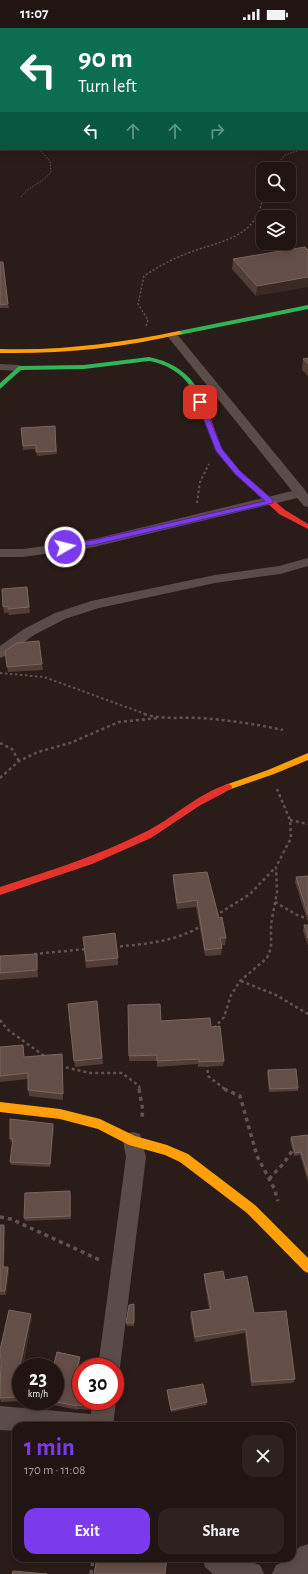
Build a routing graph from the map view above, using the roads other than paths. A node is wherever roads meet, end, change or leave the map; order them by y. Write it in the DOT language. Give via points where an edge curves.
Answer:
graph roads {
  1 [pos="308,307"];
  2 [pos="172,334"];
  3 [pos="0,351"];
  4 [pos="0,367"];
  5 [pos="19,368"];
  6 [pos="0,386"];
  7 [pos="304,498"];
  8 [pos="270,502"];
  9 [pos="308,527"];
  10 [pos="0,553"];
  11 [pos="308,562"];
  12 [pos="0,653"];
  13 [pos="308,756"];
  14 [pos="0,891"];
  15 [pos="0,1107"];
  16 [pos="135,1141"];
  17 [pos="308,1267"];
  18 [pos="110,1358"];
  19 [pos="103,1410"];
  20 [pos="0,1418"];
  21 [pos="50,1422"];
  22 [pos="101,1422"];
  23 [pos="308,1556"];
  24 [pos="219,1562"];
  25 [pos="251,1574"];
  26 [pos="285,1574"];
  1 -- 2 [label="street"];
  2 -- 3 [label="street" via="90,348 47,352"];
  2 -- 7 [label="street"];
  4 -- 5 [label="street"];
  5 -- 6 [label="street"];
  5 -- 8 [label="street" via="84,367 158,360 184,375 194,388 207,416 218,450"];
  7 -- 8 [label="street"];
  8 -- 9 [label="street"];
  8 -- 10 [label="street" via="94,543 23,553"];
  11 -- 12 [label="street" via="280,570 215,579 96,604 60,616 29,632"];
  13 -- 14 [label="street" via="230,786 135,841 89,861"];
  15 -- 16 [label="street" via="60,1114 93,1122"];
  16 -- 17 [label="street" via="184,1158 251,1209"];
  16 -- 18 [label="street" via="134,1175"];
  19 -- 22 [label="street"];
  20 -- 21 [label="street"];
  23 -- 26 [label="street" via="294,1571"];
  24 -- 25 [label="street"];
}
